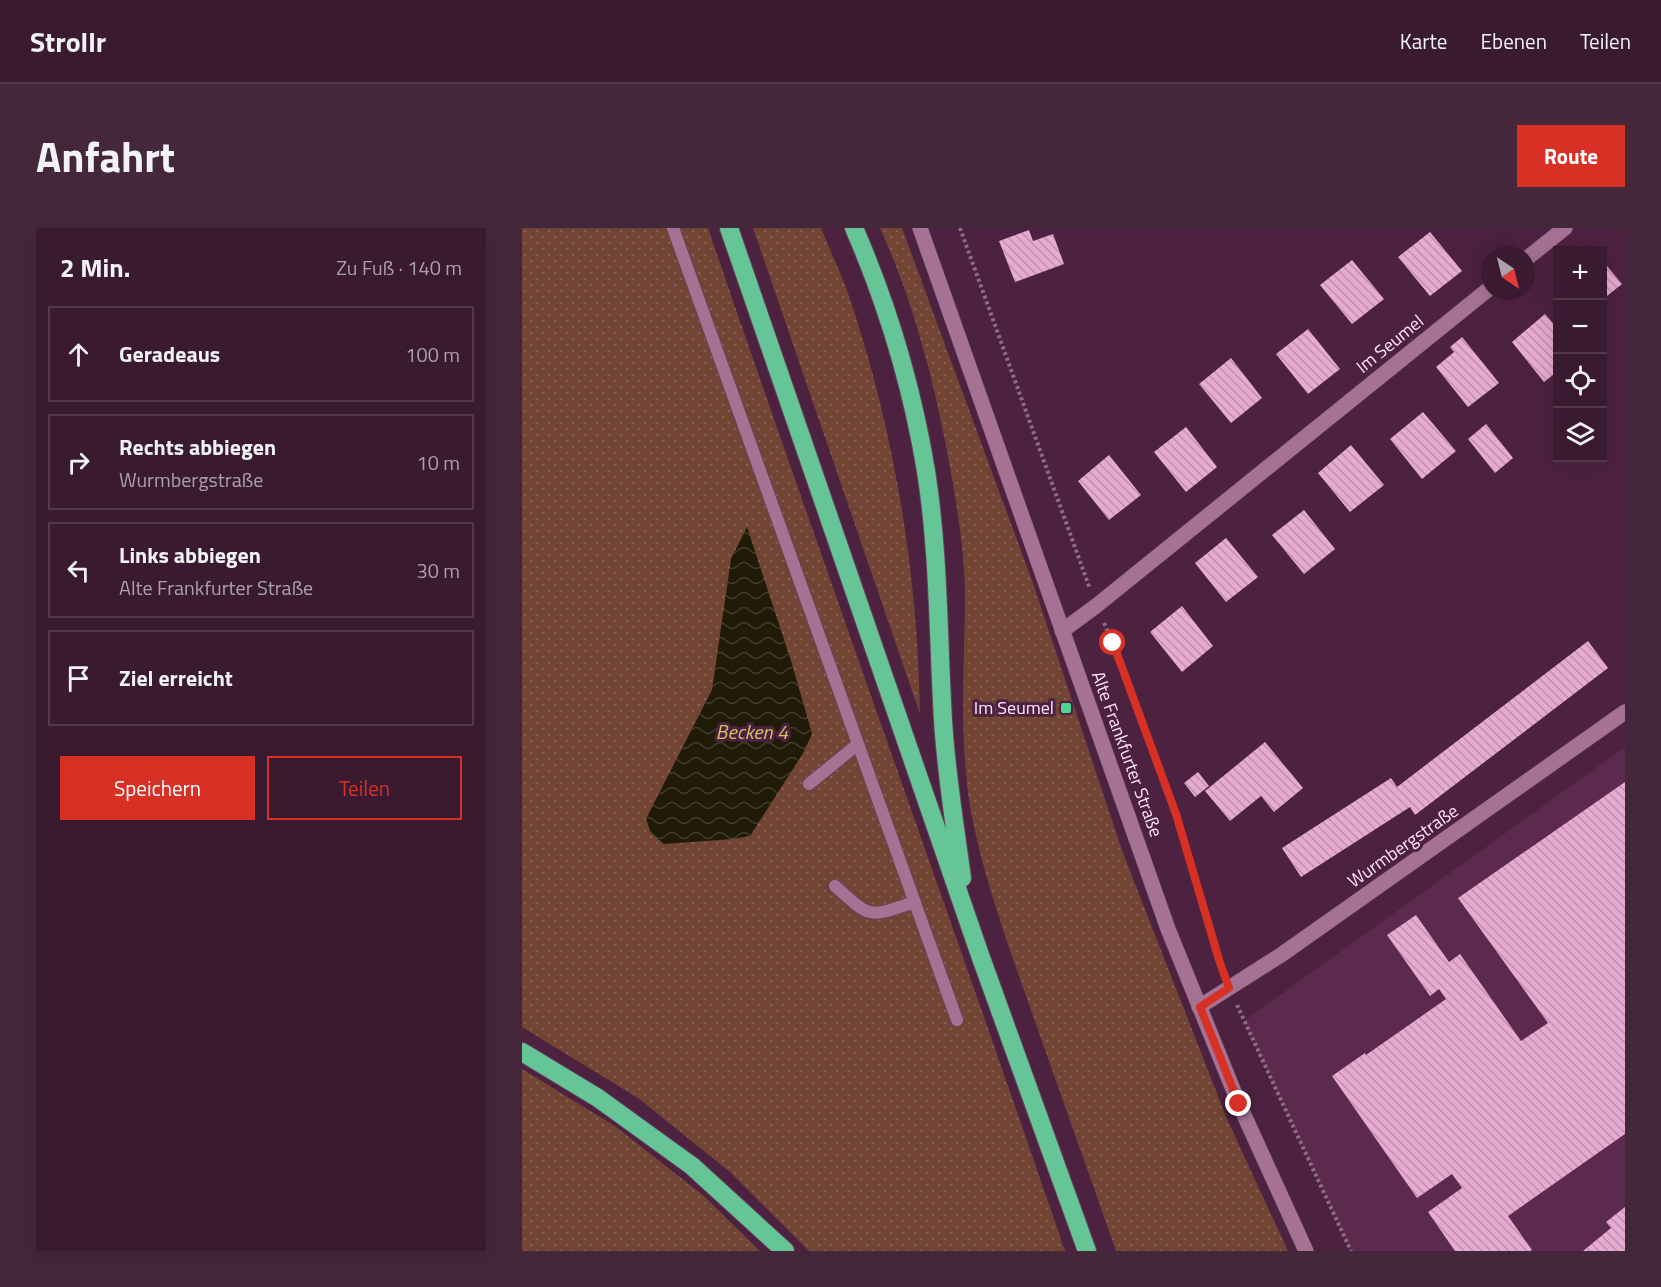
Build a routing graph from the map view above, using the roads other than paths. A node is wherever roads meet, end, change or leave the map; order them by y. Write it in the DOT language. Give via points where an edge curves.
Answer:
graph roads {
  1 [pos="673,228"];
  2 [pos="729,228"];
  3 [pos="854,228"];
  4 [pos="920,228"];
  5 [pos="1565,228"];
  6 [pos="1535,253"];
  7 [pos="1481,295"];
  8 [pos="1062,630"];
  9 [pos="1625,712"];
  10 [pos="858,744"];
  11 [pos="809,784"];
  12 [pos="835,886"];
  13 [pos="915,902"];
  14 [pos="980,956"];
  15 [pos="1200,1007"];
  16 [pos="957,1020"];
  17 [pos="522,1052"];
  18 [pos="785,1251"];
  19 [pos="1087,1251"];
  20 [pos="1306,1251"];
  1 -- 10 [label="lane"];
  2 -- 14 [label="highway"];
  3 -- 14 [label="highway" via="888,315 926,472 933,525 943,723 963,886"];
  4 -- 8 [label="street, Alte Frankfurter Straße"];
  5 -- 6 [label="street"];
  7 -- 8 [label="street, Im Seumel"];
  8 -- 15 [label="street, Alte Frankfurter Straße" via="1168,929"];
  9 -- 15 [label="street, Wurmbergstraße"];
  10 -- 11 [label="lane"];
  10 -- 13 [label="lane"];
  12 -- 13 [label="lane" via="863,911 876,914"];
  13 -- 16 [label="lane"];
  14 -- 19 [label="highway"];
  15 -- 20 [label="street, Alte Frankfurter Straße"];
  17 -- 18 [label="highway" via="598,1098 692,1166"];
}
